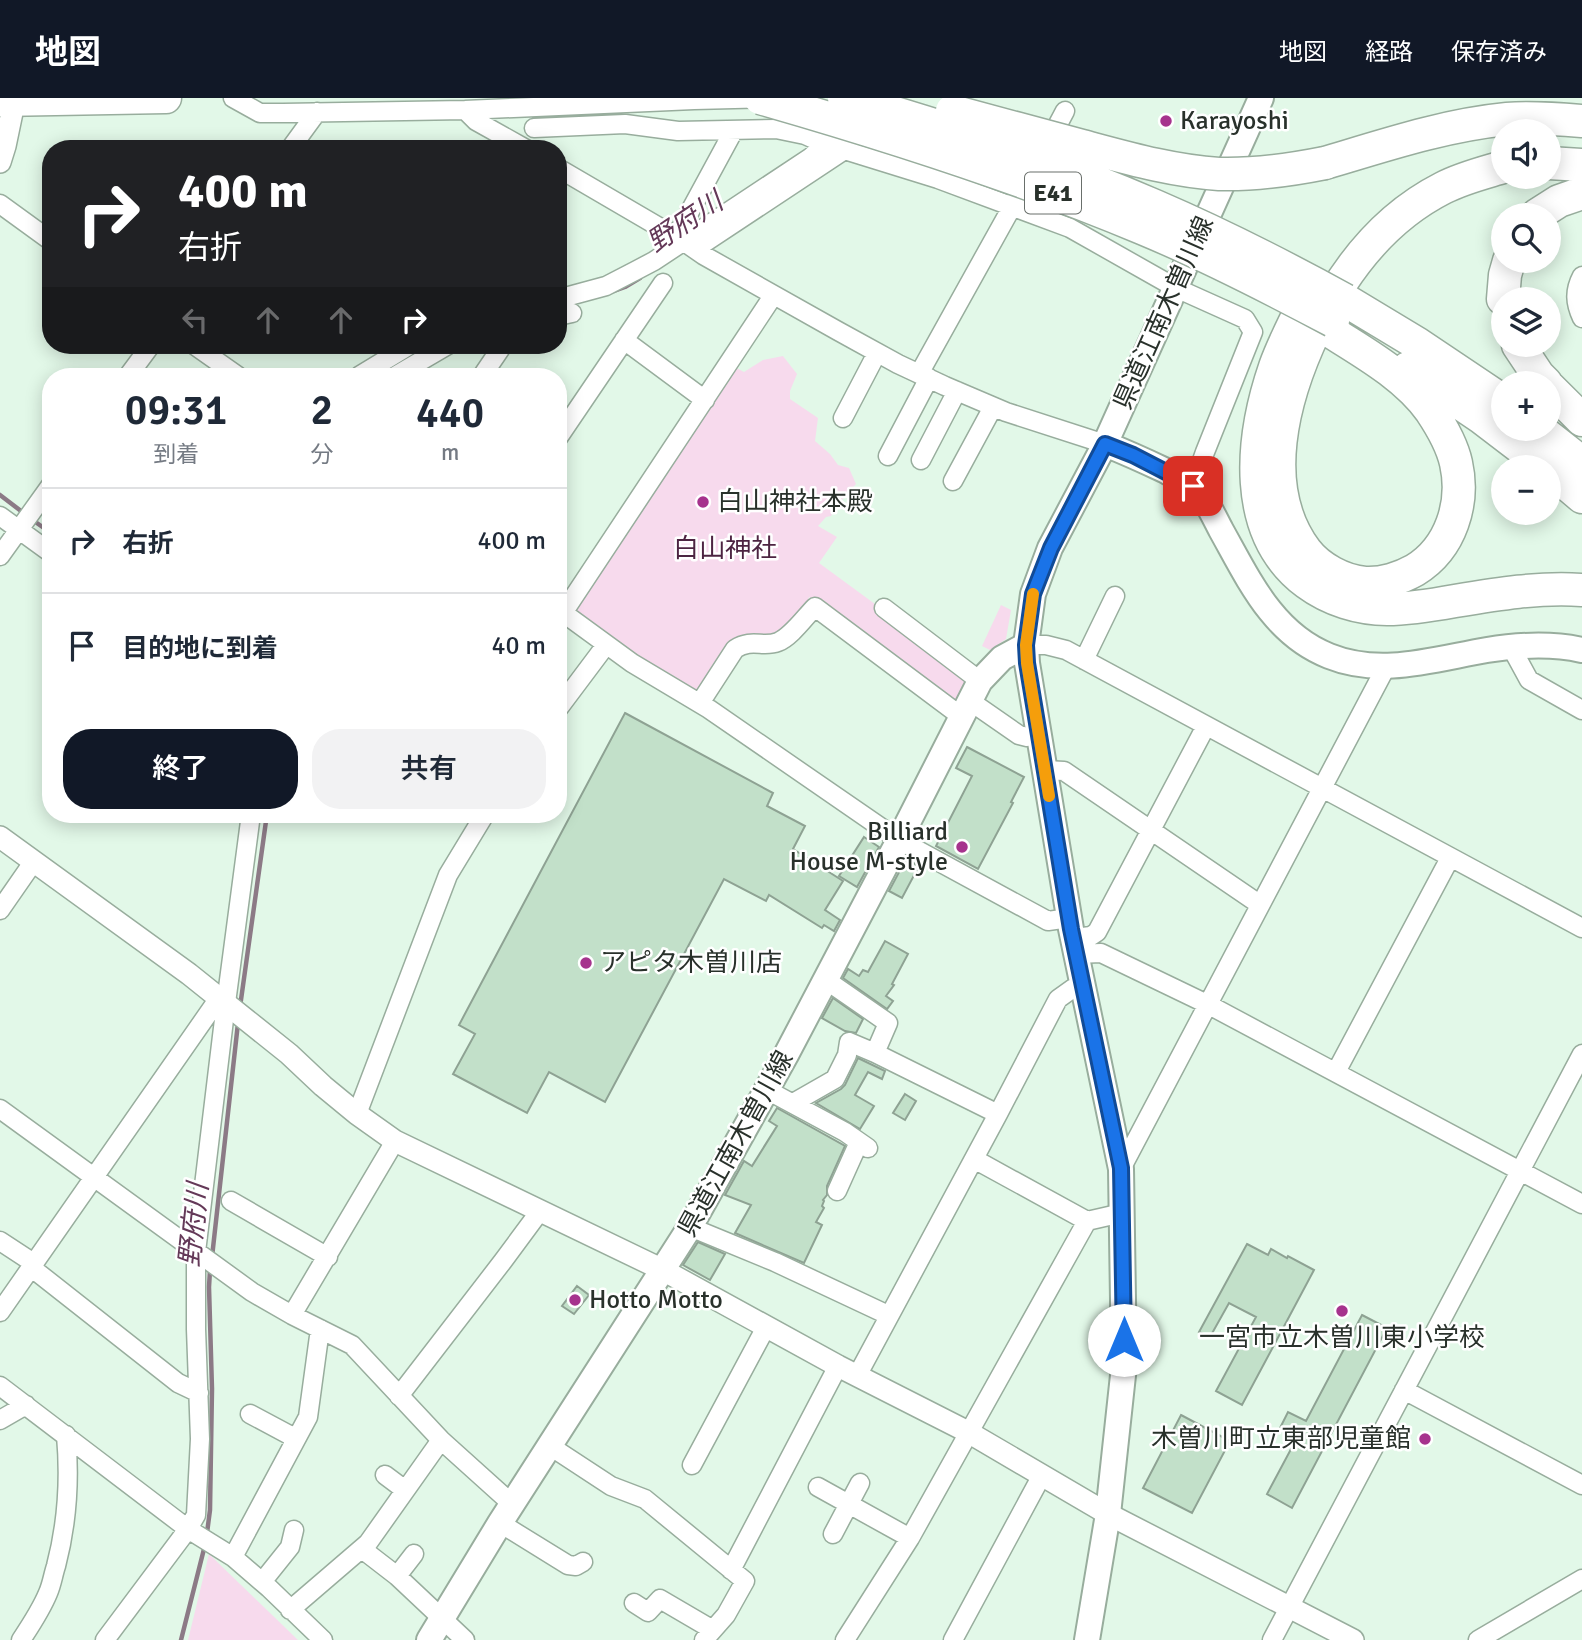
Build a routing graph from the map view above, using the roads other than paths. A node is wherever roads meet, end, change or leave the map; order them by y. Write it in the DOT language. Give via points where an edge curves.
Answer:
graph roads {
  1 [pos="166,98"];
  2 [pos="233,98"];
  3 [pos="760,98"];
  4 [pos="797,98"];
  5 [pos="844,98"];
  6 [pos="907,98"];
  7 [pos="1261,98"];
  8 [pos="10,100"];
  9 [pos="539,107"];
  10 [pos="465,110"];
  11 [pos="1065,111"];
  12 [pos="317,112"];
  13 [pos="1582,121"];
  14 [pos="534,128"];
  15 [pos="734,130"];
  16 [pos="297,140"];
  17 [pos="510,140"];
  18 [pos="528,140"];
  19 [pos="1561,141"];
  20 [pos="1582,142"];
  21 [pos="841,143"];
  22 [pos="1491,149"];
  23 [pos="0,162"];
  24 [pos="1561,164"];
  25 [pos="1582,165"];
  26 [pos="1491,170"];
  27 [pos="567,172"];
  28 [pos="1582,193"];
  29 [pos="1556,203"];
  30 [pos="0,204"];
  31 [pos="1012,206"];
  32 [pos="42,234"];
  33 [pos="687,244"];
  34 [pos="1582,276"];
  35 [pos="663,283"];
  36 [pos="1176,288"];
  37 [pos="774,296"];
  38 [pos="567,297"];
  39 [pos="1335,317"];
  40 [pos="1582,318"];
  41 [pos="624,340"];
  42 [pos="877,353"];
  43 [pos="207,354"];
  44 [pos="380,354"];
  45 [pos="395,354"];
  46 [pos="432,354"];
  47 [pos="227,368"];
  48 [pos="368,368"];
  49 [pos="372,368"];
  50 [pos="408,368"];
  51 [pos="924,376"];
  52 [pos="957,391"];
  53 [pos="1491,393"];
  54 [pos="1561,399"];
  55 [pos="705,400"];
  56 [pos="993,407"];
  57 [pos="844,418"];
  58 [pos="1582,420"];
  59 [pos="567,425"];
  60 [pos="1554,441"];
  61 [pos="1105,444"];
  62 [pos="1530,455"];
  63 [pos="888,456"];
  64 [pos="921,460"];
  65 [pos="1582,463"];
  66 [pos="1561,479"];
  67 [pos="953,481"];
  68 [pos="1193,486"];
  69 [pos="1582,497"];
  70 [pos="42,498"];
  71 [pos="0,516"];
  72 [pos="19,530"];
  73 [pos="42,547"];
  74 [pos="0,556"];
  75 [pos="1582,590"];
  76 [pos="1115,596"];
  77 [pos="567,602"];
  78 [pos="884,608"];
  79 [pos="567,616"];
  80 [pos="606,645"];
  81 [pos="1026,645"];
  82 [pos="1511,647"];
  83 [pos="1582,650"];
  84 [pos="1084,660"];
  85 [pos="1386,667"];
  86 [pos="567,697"];
  87 [pos="970,700"];
  88 [pos="700,703"];
  89 [pos="1582,710"];
  90 [pos="1206,726"];
  91 [pos="1038,735"];
  92 [pos="1045,770"];
  93 [pos="1321,788"];
  94 [pos="250,823"];
  95 [pos="479,823"];
  96 [pos="1150,831"];
  97 [pos="0,837"];
  98 [pos="900,841"];
  99 [pos="1450,858"];
  100 [pos="34,861"];
  101 [pos="1259,904"];
  102 [pos="0,910"];
  103 [pos="1582,928"];
  104 [pos="1073,937"];
  105 [pos="826,980"];
  106 [pos="1083,986"];
  107 [pos="1209,1005"];
  108 [pos="230,1006"];
  109 [pos="876,1053"];
  110 [pos="1582,1054"];
  111 [pos="1336,1072"];
  112 [pos="767,1090"];
  113 [pos="793,1103"];
  114 [pos="0,1110"];
  115 [pos="357,1114"];
  116 [pos="998,1114"];
  117 [pos="395,1141"];
  118 [pos="974,1158"];
  119 [pos="1121,1168"];
  120 [pos="1520,1170"];
  121 [pos="94,1178"];
  122 [pos="837,1191"];
  123 [pos="231,1200"];
  124 [pos="1582,1204"];
  125 [pos="540,1211"];
  126 [pos="1122,1213"];
  127 [pos="1087,1221"];
  128 [pos="690,1227"];
  129 [pos="0,1241"];
  130 [pos="199,1254"];
  131 [pos="328,1257"];
  132 [pos="33,1266"];
  133 [pos="663,1270"];
  134 [pos="0,1312"];
  135 [pos="292,1315"];
  136 [pos="888,1315"];
  137 [pos="766,1327"];
  138 [pos="320,1329"];
  139 [pos="848,1371"];
  140 [pos="0,1386"];
  141 [pos="1405,1390"];
  142 [pos="199,1393"];
  143 [pos="399,1396"];
  144 [pos="26,1405"];
  145 [pos="250,1413"];
  146 [pos="0,1420"];
  147 [pos="968,1433"];
  148 [pos="66,1435"];
  149 [pos="295,1438"];
  150 [pos="437,1445"];
  151 [pos="550,1446"];
  152 [pos="414,1451"];
  153 [pos="692,1465"];
  154 [pos="385,1475"];
  155 [pos="1042,1475"];
  156 [pos="860,1483"];
  157 [pos="1582,1485"];
  158 [pos="818,1487"];
  159 [pos="405,1490"];
  160 [pos="850,1505"];
  161 [pos="506,1513"];
  162 [pos="1108,1514"];
  163 [pos="294,1530"];
  164 [pos="833,1534"];
  165 [pos="198,1535"];
  166 [pos="910,1538"];
  167 [pos="362,1549"];
  168 [pos="414,1554"];
  169 [pos="233,1558"];
  170 [pos="583,1562"];
  171 [pos="731,1570"];
  172 [pos="397,1576"];
  173 [pos="1582,1580"];
  174 [pos="262,1582"];
  175 [pos="634,1602"];
  176 [pos="1290,1606"];
  177 [pos="290,1610"];
  178 [pos="441,1618"];
  179 [pos="709,1635"];
  180 [pos="20,1640"];
  181 [pos="105,1640"];
  182 [pos="323,1640"];
  183 [pos="429,1640"];
  184 [pos="465,1640"];
  185 [pos="845,1640"];
  186 [pos="953,1640"];
  187 [pos="1087,1640"];
  188 [pos="1272,1640"];
  189 [pos="1353,1640"];
  190 [pos="1478,1640"];
  1 -- 8 [label="highway"];
  2 -- 12 [label="street" via="260,113"];
  3 -- 39 [label="highway, E41, bridge" via="1014,178 1143,228"];
  4 -- 9 [label="street"];
  5 -- 39 [label="highway, E41, bridge" via="1023,154 1153,205 1276,263"];
  6 -- 13 [label="highway, bridge" via="1122,156 1218,174 1288,171 1474,123 1543,118"];
  7 -- 36 [label="main road, 県道江南木曽川線"];
  8 -- 23 [label="street"];
  9 -- 10 [label="street"];
  9 -- 14 [label="street"];
  10 -- 12 [label="street"];
  10 -- 17 [label="street"];
  11 -- 31 [label="street"];
  12 -- 16 [label="street"];
  14 -- 15 [label="street" via="625,124 678,131"];
  14 -- 18 [label="street"];
  15 -- 21 [label="street" via="805,127"];
  15 -- 33 [label="street"];
  19 -- 20 [label="highway"];
  21 -- 31 [label="street"];
  21 -- 33 [label="street"];
  22 -- 75 [label="highway" via="1462,157 1403,188 1365,221 1326,267 1287,337 1265,402 1256,475 1260,506 1281,558 1296,575 1315,589 1357,606 1412,608 1527,590"];
  24 -- 25 [label="highway"];
  26 -- 39 [label="highway" via="1444,187 1366,248 1325,309 1293,384 1279,476 1295,536 1325,569 1364,583 1383,582 1405,576 1438,551 1457,503 1456,464 1430,410"];
  27 -- 33 [label="street"];
  28 -- 29 [label="highway"];
  30 -- 32 [label="street"];
  31 -- 36 [label="street" via="1070,228"];
  31 -- 51 [label="street"];
  33 -- 37 [label="street"];
  33 -- 38 [label="street" via="606,286"];
  34 -- 40 [label="street" via="1576,306"];
  35 -- 41 [label="street"];
  36 -- 61 [label="main road, 県道江南木曽川線"];
  36 -- 68 [label="street" via="1245,319 1253,332"];
  37 -- 42 [label="street"];
  37 -- 55 [label="street"];
  39 -- 53 [label="highway, E41" via="1429,351"];
  39 -- 62 [label="highway, E41"];
  41 -- 55 [label="street"];
  41 -- 59 [label="street"];
  42 -- 51 [label="street"];
  42 -- 57 [label="street"];
  43 -- 47 [label="street"];
  44 -- 48 [label="street"];
  45 -- 49 [label="street"];
  46 -- 50 [label="street"];
  51 -- 52 [label="street"];
  51 -- 63 [label="street"];
  52 -- 56 [label="street"];
  52 -- 64 [label="street"];
  54 -- 58 [label="highway"];
  55 -- 77 [label="street"];
  56 -- 61 [label="street"];
  56 -- 67 [label="street"];
  60 -- 65 [label="highway"];
  61 -- 68 [label="main road"];
  61 -- 81 [label="main road, 県道江南木曽川線" via="1051,548 1033,594"];
  66 -- 69 [label="highway, E41"];
  68 -- 85 [label="main road" via="1275,618 1317,650 1346,662"];
  70 -- 72 [label="street"];
  71 -- 72 [label="street"];
  72 -- 73 [label="street"];
  72 -- 74 [label="street"];
  76 -- 84 [label="street"];
  78 -- 87 [label="street"];
  79 -- 80 [label="street"];
  80 -- 86 [label="street"];
  80 -- 88 [label="street"];
  81 -- 84 [label="street" via="1066,650"];
  81 -- 87 [label="main road, 県道江南木曽川線" via="1002,657"];
  81 -- 91 [label="main road, 県道江南木曽川線"];
  82 -- 83 [label="main road"];
  82 -- 85 [label="main road"];
  82 -- 89 [label="street" via="1529,680"];
  84 -- 90 [label="street"];
  85 -- 93 [label="street"];
  87 -- 88 [label="street" via="815,607 785,639 735,649"];
  87 -- 91 [label="street" via="1018,735"];
  87 -- 98 [label="main road, 県道江南木曽川線"];
  88 -- 98 [label="street"];
  90 -- 93 [label="street"];
  90 -- 96 [label="street"];
  91 -- 92 [label="main road, 県道江南木曽川線"];
  92 -- 96 [label="street" via="1064,771"];
  92 -- 104 [label="main road, 県道江南木曽川線"];
  93 -- 99 [label="street"];
  93 -- 101 [label="street"];
  94 -- 108 [label="street"];
  95 -- 115 [label="street" via="447,874"];
  96 -- 101 [label="street"];
  96 -- 104 [label="street" via="1097,932"];
  97 -- 100 [label="street"];
  98 -- 104 [label="street"];
  98 -- 105 [label="main road, 県道江南木曽川線"];
  99 -- 103 [label="street"];
  99 -- 111 [label="street"];
  100 -- 102 [label="street"];
  100 -- 108 [label="street"];
  101 -- 107 [label="street"];
  104 -- 106 [label="main road, 県道江南木曽川線"];
  104 -- 107 [label="street"];
  105 -- 109 [label="street" via="888,1023"];
  105 -- 112 [label="main road, 県道江南木曽川線"];
  106 -- 116 [label="street" via="1058,999"];
  106 -- 119 [label="main road, 県道江南木曽川線"];
  107 -- 111 [label="street"];
  107 -- 119 [label="street"];
  108 -- 115 [label="street"];
  108 -- 121 [label="street"];
  108 -- 130 [label="street"];
  109 -- 113 [label="street" via="849,1042 835,1079"];
  109 -- 116 [label="street"];
  110 -- 120 [label="street"];
  111 -- 120 [label="street"];
  112 -- 113 [label="street"];
  112 -- 128 [label="main road, 県道江南木曽川線"];
  113 -- 122 [label="street" via="863,1145"];
  114 -- 121 [label="street"];
  115 -- 117 [label="street"];
  116 -- 118 [label="street"];
  117 -- 125 [label="street"];
  117 -- 131 [label="street"];
  118 -- 127 [label="street"];
  118 -- 136 [label="street"];
  119 -- 126 [label="main road, 県道江南木曽川線"];
  120 -- 124 [label="street"];
  120 -- 141 [label="street"];
  121 -- 130 [label="street"];
  121 -- 132 [label="street"];
  123 -- 131 [label="street"];
  125 -- 133 [label="street"];
  125 -- 143 [label="street"];
  126 -- 127 [label="street"];
  126 -- 162 [label="main road, 県道江南木曽川線" via="1124,1366"];
  127 -- 147 [label="street"];
  128 -- 133 [label="main road, 県道江南木曽川線"];
  128 -- 136 [label="street"];
  129 -- 132 [label="street"];
  130 -- 135 [label="street"];
  130 -- 142 [label="street"];
  131 -- 135 [label="street"];
  132 -- 134 [label="street"];
  132 -- 142 [label="street" via="178,1383"];
  133 -- 137 [label="street"];
  133 -- 151 [label="main road, 県道江南木曽川線"];
  135 -- 138 [label="street"];
  136 -- 139 [label="street"];
  137 -- 139 [label="street"];
  137 -- 153 [label="street"];
  138 -- 143 [label="street" via="352,1345"];
  138 -- 149 [label="street" via="307,1417"];
  139 -- 147 [label="street"];
  139 -- 171 [label="street"];
  140 -- 144 [label="street"];
  141 -- 157 [label="street"];
  141 -- 176 [label="street"];
  142 -- 165 [label="street"];
  143 -- 150 [label="street"];
  144 -- 146 [label="street"];
  144 -- 148 [label="street"];
  145 -- 149 [label="street"];
  147 -- 155 [label="street"];
  147 -- 166 [label="street"];
  148 -- 165 [label="street"];
  148 -- 180 [label="street" via="67,1499 60,1550 49,1591"];
  149 -- 169 [label="street"];
  150 -- 152 [label="street"];
  150 -- 159 [label="street"];
  150 -- 161 [label="street"];
  151 -- 161 [label="main road, 県道江南木曽川線"];
  151 -- 171 [label="street" via="611,1486 645,1499"];
  154 -- 159 [label="street"];
  155 -- 162 [label="street"];
  155 -- 186 [label="street"];
  156 -- 160 [label="street"];
  158 -- 160 [label="street"];
  159 -- 167 [label="street"];
  160 -- 164 [label="street"];
  160 -- 166 [label="street"];
  161 -- 170 [label="street" via="568,1565"];
  161 -- 178 [label="main road, 県道江南木曽川線"];
  162 -- 176 [label="street"];
  162 -- 187 [label="main road, 県道江南木曽川線"];
  163 -- 174 [label="street" via="290,1546"];
  165 -- 169 [label="street"];
  165 -- 181 [label="street"];
  166 -- 185 [label="street"];
  167 -- 172 [label="street"];
  167 -- 177 [label="street"];
  168 -- 172 [label="street"];
  169 -- 174 [label="street"];
  171 -- 179 [label="street" via="746,1581"];
  172 -- 178 [label="street"];
  173 -- 190 [label="street"];
  174 -- 177 [label="street"];
  175 -- 179 [label="street" via="648,1612 660,1599"];
  176 -- 188 [label="street"];
  176 -- 189 [label="street"];
  177 -- 182 [label="street"];
  178 -- 183 [label="main road, 県道江南木曽川線"];
  178 -- 184 [label="street"];
}
